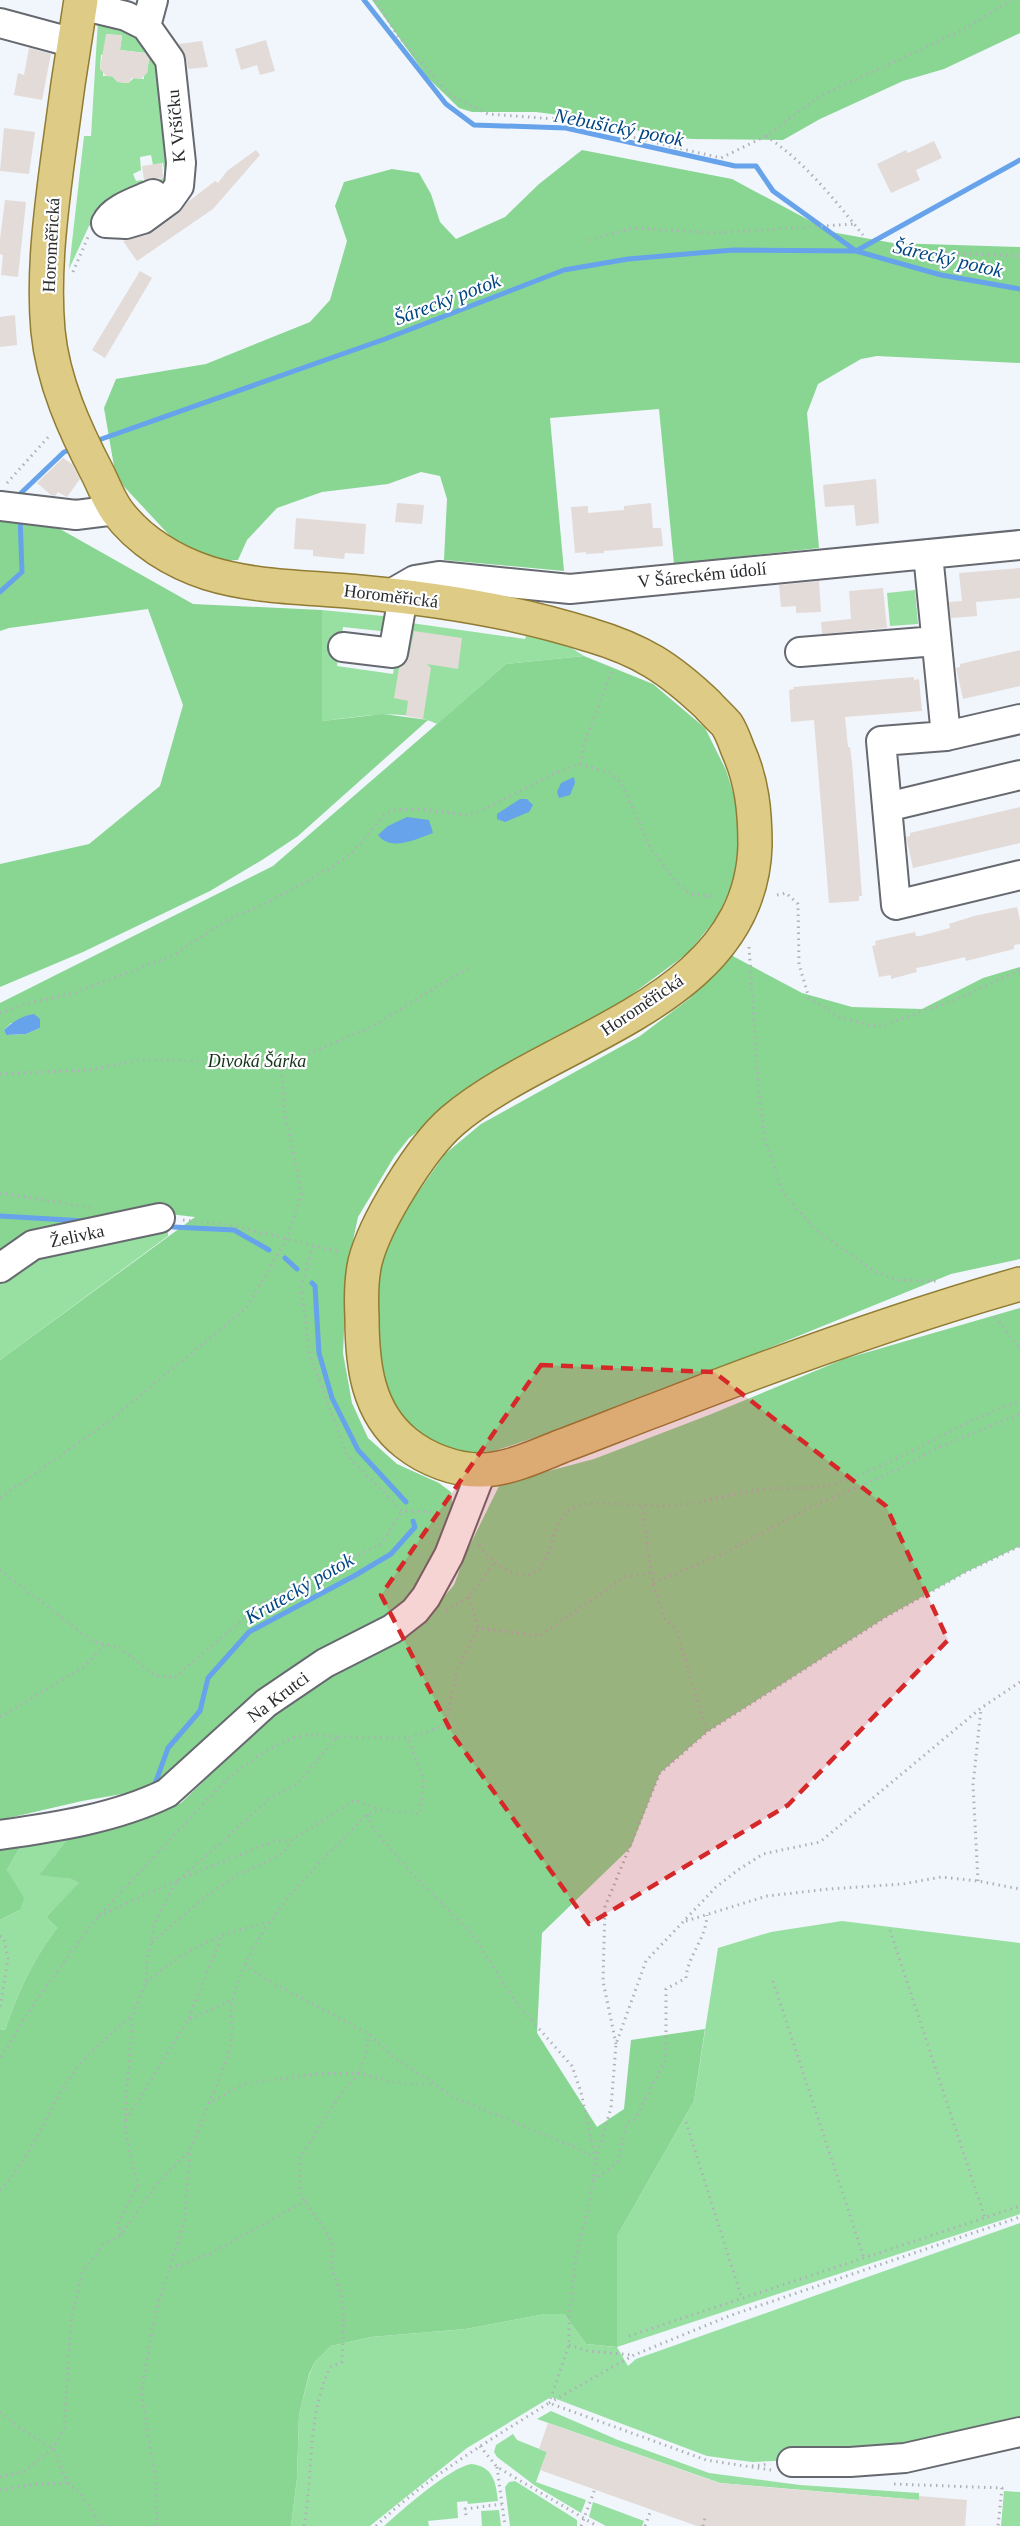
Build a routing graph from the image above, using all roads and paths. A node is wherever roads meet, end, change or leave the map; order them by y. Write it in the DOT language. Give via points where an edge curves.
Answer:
graph roads {
  1 [pos="375,0"];
  2 [pos="1011,0"];
  3 [pos="81,3"];
  4 [pos="149,13"];
  5 [pos="0,23"];
  6 [pos="74,43"];
  7 [pos="766,136"];
  8 [pos="153,194"];
  9 [pos="106,224"];
  10 [pos="854,224"];
  11 [pos="863,235"];
  12 [pos="590,240"];
  13 [pos="892,251"];
  14 [pos="1020,256"];
  15 [pos="71,276"];
  16 [pos="73,439"];
  17 [pos="9,503"];
  18 [pos="116,510"];
  19 [pos="1020,545"];
  20 [pos="928,554"];
  21 [pos="396,596"];
  22 [pos="936,641"];
  23 [pos="622,644"];
  24 [pos="343,647"];
  25 [pos="800,652"];
  26 [pos="1020,719"];
  27 [pos="946,736"];
  28 [pos="580,764"];
  29 [pos="1020,775"];
  30 [pos="887,807"];
  31 [pos="1020,875"];
  32 [pos="777,895"];
  33 [pos="717,897"];
  34 [pos="734,924"];
  35 [pos="468,968"];
  36 [pos="1020,970"];
  37 [pos="0,1013"];
  38 [pos="282,1065"];
  39 [pos="0,1074"];
  40 [pos="160,1218"];
  41 [pos="0,1268"];
  42 [pos="944,1282"];
  43 [pos="1020,1284"];
  44 [pos="975,1297"];
  45 [pos="1020,1348"];
  46 [pos="1020,1401"];
  47 [pos="1020,1414"];
  48 [pos="482,1470"];
  49 [pos="0,1498"];
  50 [pos="642,1507"];
  51 [pos="402,1511"];
  52 [pos="461,1526"];
  53 [pos="1020,1546"];
  54 [pos="494,1563"];
  55 [pos="0,1570"];
  56 [pos="652,1572"];
  57 [pos="653,1583"];
  58 [pos="469,1597"];
  59 [pos="415,1611"];
  60 [pos="478,1628"];
  61 [pos="105,1644"];
  62 [pos="1020,1682"];
  63 [pos="981,1708"];
  64 [pos="0,1717"];
  65 [pos="707,1732"];
  66 [pos="337,1737"];
  67 [pos="408,1738"];
  68 [pos="381,1810"];
  69 [pos="367,1814"];
  70 [pos="0,1835"];
  71 [pos="292,1840"];
  72 [pos="180,1879"];
  73 [pos="978,1881"];
  74 [pos="1020,1889"];
  75 [pos="706,1915"];
  76 [pos="98,1917"];
  77 [pos="269,1922"];
  78 [pos="683,1922"];
  79 [pos="890,1930"];
  80 [pos="222,1935"];
  81 [pos="0,1936"];
  82 [pos="150,1943"];
  83 [pos="245,1964"];
  84 [pos="773,1981"];
  85 [pos="146,1982"];
  86 [pos="232,2000"];
  87 [pos="0,2008"];
  88 [pos="133,2014"];
  89 [pos="188,2020"];
  90 [pos="369,2034"];
  91 [pos="616,2044"];
  92 [pos="1,2057"];
  93 [pos="358,2073"];
  94 [pos="434,2085"];
  95 [pos="209,2103"];
  96 [pos="125,2122"];
  97 [pos="686,2122"];
  98 [pos="190,2150"];
  99 [pos="596,2158"];
  100 [pos="593,2180"];
  101 [pos="0,2190"];
  102 [pos="305,2201"];
  103 [pos="1020,2206"];
  104 [pos="1020,2217"];
  105 [pos="985,2218"];
  106 [pos="121,2235"];
  107 [pos="864,2258"];
  108 [pos="170,2268"];
  109 [pos="742,2299"];
  110 [pos="629,2336"];
  111 [pos="569,2344"];
  112 [pos="634,2355"];
  113 [pos="549,2403"];
  114 [pos="0,2412"];
  115 [pos="1020,2432"];
  116 [pos="480,2446"];
  117 [pos="53,2448"];
  118 [pos="497,2467"];
  119 [pos="784,2467"];
  120 [pos="0,2476"];
  121 [pos="68,2483"];
  122 [pos="885,2483"];
  123 [pos="594,2489"];
  124 [pos="0,2490"];
  125 [pos="502,2504"];
  126 [pos="651,2510"];
  127 [pos="466,2515"];
  128 [pos="705,2518"];
  129 [pos="584,2519"];
  130 [pos="102,2526"];
  131 [pos="157,2526"];
  132 [pos="304,2526"];
  133 [pos="376,2526"];
  134 [pos="505,2526"];
  135 [pos="581,2526"];
  136 [pos="597,2526"];
  137 [pos="645,2526"];
  138 [pos="703,2526"];
  139 [pos="998,2526"];
  1 -- 7 [label="path" via="398,36 451,96 488,114 555,119 721,158"];
  2 -- 7 [label="path" via="963,30 820,96"];
  3 -- 4 [label="street, K Vršíčku" via="126,16"];
  3 -- 6 [label="main road, Horoměřická"];
  4 -- 9 [label="street, K Vršíčku" via="170,60 181,163 179,186 169,200 143,219"];
  5 -- 6 [label="street"];
  6 -- 16 [label="main road, Horoměřická" via="49,226 48,332"];
  7 -- 10 [label="path" via="792,153"];
  8 -- 9 [label="street" via="109,217"];
  9 -- 15 [label="path" via="91,231"];
  10 -- 11 [label="path"];
  10 -- 12 [label="path" via="715,233 633,228"];
  13 -- 14 [label="path"];
  16 -- 17 [label="path"];
  16 -- 18 [label="main road, Horoměřická"];
  17 -- 18 [label="street" via="76,515"];
  18 -- 21 [label="main road, Horoměřická" via="165,554 211,574 249,582"];
  19 -- 20 [label="street, V Šáreckém údolí"];
  20 -- 21 [label="street, V Šáreckém údolí" via="570,589 439,576 415,580"];
  20 -- 22 [label="street"];
  21 -- 23 [label="main road, Horoměřická" via="505,611"];
  21 -- 24 [label="street" via="393,653"];
  22 -- 25 [label="street"];
  22 -- 27 [label="street"];
  23 -- 28 [label="path"];
  23 -- 34 [label="main road, Horoměřická" via="684,682 726,723 746,768 755,811 754,860 745,903"];
  26 -- 27 [label="street"];
  27 -- 30 [label="street" via="881,741"];
  28 -- 33 [label="path" via="609,773 621,783 651,849 677,883 690,894"];
  28 -- 37 [label="path" via="466,814 395,810 384,815 351,854 332,867 229,919 174,956 74,993"];
  29 -- 30 [label="street"];
  30 -- 31 [label="street" via="896,905"];
  32 -- 36 [label="path" via="786,893 798,904 800,964 809,998 839,1017 878,1027 955,1000"];
  34 -- 42 [label="path" via="747,937 765,1140 783,1193 818,1232 876,1272 898,1280"];
  34 -- 48 [label="main road, Horoměřická" via="676,986 621,1022 523,1075 448,1124 430,1142 378,1225 361,1285 362,1348 370,1390 386,1424 411,1448 445,1465"];
  35 -- 38 [label="path" via="371,1027"];
  38 -- 39 [label="path" via="144,1059 89,1070"];
  38 -- 49 [label="path" via="284,1110 302,1193 287,1239 246,1308 108,1422"];
  40 -- 41 [label="street, Želivka" via="33,1245"];
  43 -- 44 [label="main road, Horoměřická"];
  44 -- 45 [label="path"];
  44 -- 48 [label="main road, Horoměřická" via="736,1379 525,1461"];
  46 -- 50 [label="path" via="990,1411 856,1478 828,1486 764,1489 687,1505"];
  47 -- 57 [label="path" via="937,1448 720,1555"];
  48 -- 52 [label="street, Na Krutci"];
  50 -- 54 [label="path" via="592,1503 574,1507 556,1528 543,1564 535,1573 513,1573"];
  50 -- 56 [label="path"];
  51 -- 61 [label="path" via="381,1544 266,1600 174,1678 154,1675 120,1648"];
  52 -- 54 [label="path"];
  52 -- 59 [label="street, Na Krutci" via="438,1578"];
  53 -- 65 [label="path" via="886,1617"];
  54 -- 58 [label="path"];
  55 -- 61 [label="path" via="92,1641"];
  56 -- 57 [label="path"];
  56 -- 60 [label="path" via="625,1576 539,1636"];
  57 -- 65 [label="path" via="664,1618 676,1629"];
  58 -- 59 [label="path" via="432,1619"];
  58 -- 60 [label="path"];
  59 -- 70 [label="street, Na Krutci" via="392,1629 325,1663 266,1702 167,1793 109,1814"];
  60 -- 67 [label="path" via="457,1671 446,1725"];
  61 -- 64 [label="path" via="85,1666"];
  62 -- 63 [label="path"];
  63 -- 73 [label="path" via="973,1785"];
  63 -- 78 [label="path" via="820,1842 763,1854 716,1887"];
  65 -- 91 [label="path" via="660,1773 605,1907 603,1981"];
  66 -- 67 [label="path"];
  66 -- 72 [label="path" via="297,1784 272,1798"];
  66 -- 76 [label="path" via="307,1735 251,1760 226,1779"];
  67 -- 68 [label="path" via="424,1779 420,1814"];
  68 -- 69 [label="path"];
  68 -- 71 [label="path" via="356,1800"];
  69 -- 77 [label="path" via="295,1888"];
  69 -- 99 [label="path" via="375,1831 396,1855 472,1934 518,2005 572,2066"];
  71 -- 72 [label="path" via="274,1841"];
  71 -- 82 [label="path" via="283,1852 209,1894"];
  72 -- 76 [label="path"];
  72 -- 82 [label="path" via="155,1922"];
  73 -- 74 [label="path"];
  73 -- 75 [label="path" via="941,1877 767,1896"];
  75 -- 78 [label="path"];
  75 -- 100 [label="path" via="706,1927 687,1965 686,1978 666,1989 666,2059 658,2078 635,2120 627,2123 617,2163"];
  76 -- 92 [label="path" via="33,2005"];
  77 -- 80 [label="path"];
  77 -- 83 [label="path"];
  78 -- 91 [label="path" via="646,1961"];
  79 -- 105 [label="path"];
  80 -- 85 [label="path" via="176,1958"];
  80 -- 89 [label="path"];
  81 -- 87 [label="path" via="8,1959"];
  82 -- 85 [label="path"];
  83 -- 86 [label="path"];
  83 -- 90 [label="path"];
  84 -- 107 [label="path"];
  85 -- 88 [label="path"];
  86 -- 89 [label="path"];
  86 -- 95 [label="path" via="232,2040"];
  88 -- 96 [label="path"];
  88 -- 101 [label="path" via="76,2068 13,2177"];
  89 -- 96 [label="path"];
  90 -- 93 [label="path"];
  90 -- 94 [label="path" via="392,2056"];
  91 -- 99 [label="path" via="611,2108"];
  93 -- 94 [label="path" via="390,2082"];
  93 -- 95 [label="path" via="243,2084"];
  93 -- 102 [label="path" via="300,2158 300,2194"];
  94 -- 99 [label="path" via="455,2098"];
  95 -- 98 [label="path"];
  96 -- 106 [label="path" via="138,2186 118,2223"];
  97 -- 109 [label="path"];
  98 -- 106 [label="path" via="156,2185"];
  98 -- 108 [label="path" via="184,2223"];
  99 -- 100 [label="path"];
  100 -- 111 [label="path" via="576,2256"];
  102 -- 108 [label="path" via="210,2254"];
  102 -- 132 [label="path" via="329,2236 333,2250 331,2266 344,2314 342,2362 330,2367 312,2423"];
  103 -- 105 [label="path"];
  104 -- 112 [label="path" via="729,2316"];
  105 -- 107 [label="path"];
  106 -- 117 [label="path" via="103,2245 82,2273 71,2321 64,2428"];
  107 -- 109 [label="path"];
  108 -- 131 [label="path" via="156,2311 141,2392 156,2483"];
  109 -- 110 [label="path"];
  111 -- 112 [label="path" via="588,2351"];
  111 -- 113 [label="path"];
  112 -- 113 [label="path"];
  113 -- 116 [label="path"];
  113 -- 119 [label="path" via="705,2460"];
  114 -- 117 [label="path"];
  115 -- 119 [label="street" via="905,2458"];
  116 -- 118 [label="path"];
  116 -- 133 [label="path"];
  117 -- 120 [label="path" via="24,2471"];
  117 -- 121 [label="path"];
  118 -- 125 [label="path"];
  118 -- 129 [label="path"];
  121 -- 124 [label="path"];
  121 -- 130 [label="path" via="80,2493"];
  122 -- 139 [label="path" via="1002,2488"];
  123 -- 129 [label="path"];
  125 -- 127 [label="path" via="465,2509"];
  125 -- 134 [label="path"];
  126 -- 137 [label="path"];
  128 -- 138 [label="path"];
  129 -- 135 [label="path"];
  129 -- 136 [label="path"];
}
